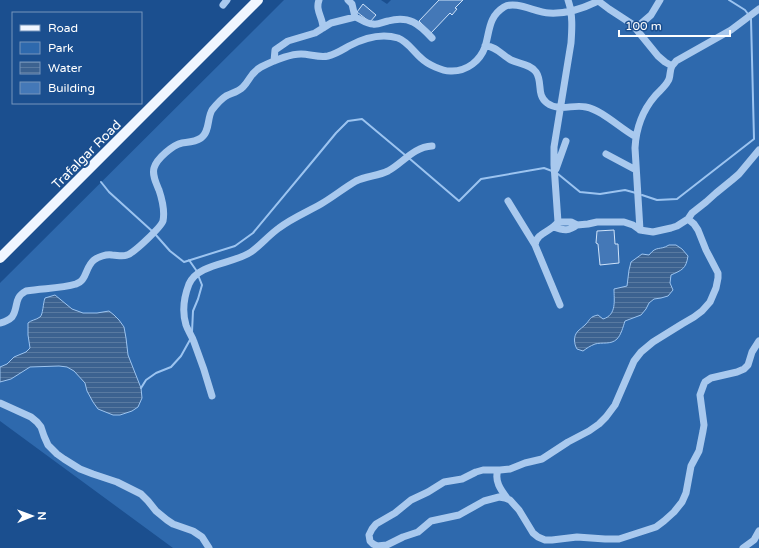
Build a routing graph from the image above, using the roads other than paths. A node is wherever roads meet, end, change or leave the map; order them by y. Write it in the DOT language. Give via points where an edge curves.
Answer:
graph roads {
  1 [pos="258,0"];
  2 [pos="318,0"];
  3 [pos="348,0"];
  4 [pos="568,0"];
  5 [pos="598,0"];
  6 [pos="660,0"];
  7 [pos="759,9"];
  8 [pos="571,10"];
  9 [pos="355,17"];
  10 [pos="323,28"];
  11 [pos="636,28"];
  12 [pos="432,38"];
  13 [pos="485,46"];
  14 [pos="274,61"];
  15 [pos="672,66"];
  16 [pos="560,108"];
  17 [pos="636,137"];
  18 [pos="566,141"];
  19 [pos="432,146"];
  20 [pos="759,150"];
  21 [pos="606,154"];
  22 [pos="636,170"];
  23 [pos="555,173"];
  24 [pos="508,201"];
  25 [pos="688,219"];
  26 [pos="556,225"];
  27 [pos="640,230"];
  28 [pos="535,245"];
  29 [pos="0,258"];
  30 [pos="560,305"];
  31 [pos="0,323"];
  32 [pos="759,341"];
  33 [pos="212,396"];
  34 [pos="0,403"];
  35 [pos="498,470"];
  36 [pos="507,498"];
  37 [pos="759,531"];
  38 [pos="210,548"];
  39 [pos="743,548"];
  1 -- 29 [label="main road, Trafalgar Road"];
  2 -- 10 [label="lane"];
  3 -- 9 [label="lane" via="352,4"];
  4 -- 8 [label="lane"];
  5 -- 8 [label="lane"];
  5 -- 11 [label="lane"];
  6 -- 11 [label="lane" via="651,15"];
  7 -- 15 [label="lane"];
  8 -- 13 [label="lane" via="548,13 510,4 493,17"];
  8 -- 16 [label="lane" via="571,43"];
  9 -- 10 [label="lane" via="331,23"];
  9 -- 12 [label="lane" via="374,25 395,19 412,21 420,25"];
  10 -- 14 [label="lane" via="281,45 275,50"];
  11 -- 15 [label="lane" via="658,56"];
  13 -- 14 [label="lane" via="474,63 454,71 442,70 428,63 406,42 386,36 362,40 338,53 326,56 294,54"];
  13 -- 16 [label="lane" via="533,69 538,76 543,98 549,104"];
  14 -- 31 [label="lane" via="255,71 240,90 220,100 213,108 203,136 174,146 157,162 154,173 163,208 163,221 133,253 120,256 110,254 95,259 78,284 23,293 18,298 13,316"];
  15 -- 17 [label="lane" via="670,79 644,112"];
  16 -- 17 [label="lane" via="586,107"];
  16 -- 23 [label="lane" via="554,146"];
  17 -- 22 [label="lane"];
  18 -- 23 [label="lane"];
  19 -- 33 [label="lane" via="418,149 389,171 362,178 340,190 279,228 247,255 207,268 192,277 185,295 184,318"];
  20 -- 25 [label="lane" via="739,174"];
  21 -- 22 [label="lane"];
  22 -- 27 [label="lane"];
  23 -- 26 [label="lane"];
  24 -- 28 [label="lane"];
  25 -- 27 [label="lane" via="665,230"];
  25 -- 35 [label="lane" via="698,230 718,272 716,288 706,308 641,352 634,361 615,405 599,424 542,459"];
  26 -- 27 [label="lane" via="562,230 597,222 624,222"];
  26 -- 28 [label="lane" via="542,233"];
  28 -- 30 [label="lane"];
  32 -- 36 [label="lane" via="744,369 705,382 700,395 703,431 699,451 691,466 686,493 674,512 661,524 619,539 575,537 545,540 533,533 515,504"];
  34 -- 38 [label="lane" via="38,422 48,445 64,459 80,469 117,482 141,494 167,520 202,537"];
  35 -- 36 [label="lane" via="497,482"];
  35 -- 36 [label="lane" via="483,470 444,482 411,500 376,524 369,535 370,541 377,546 387,545 418,532 434,520 464,513 482,502"];
  37 -- 39 [label="lane" via="754,540"];
}
